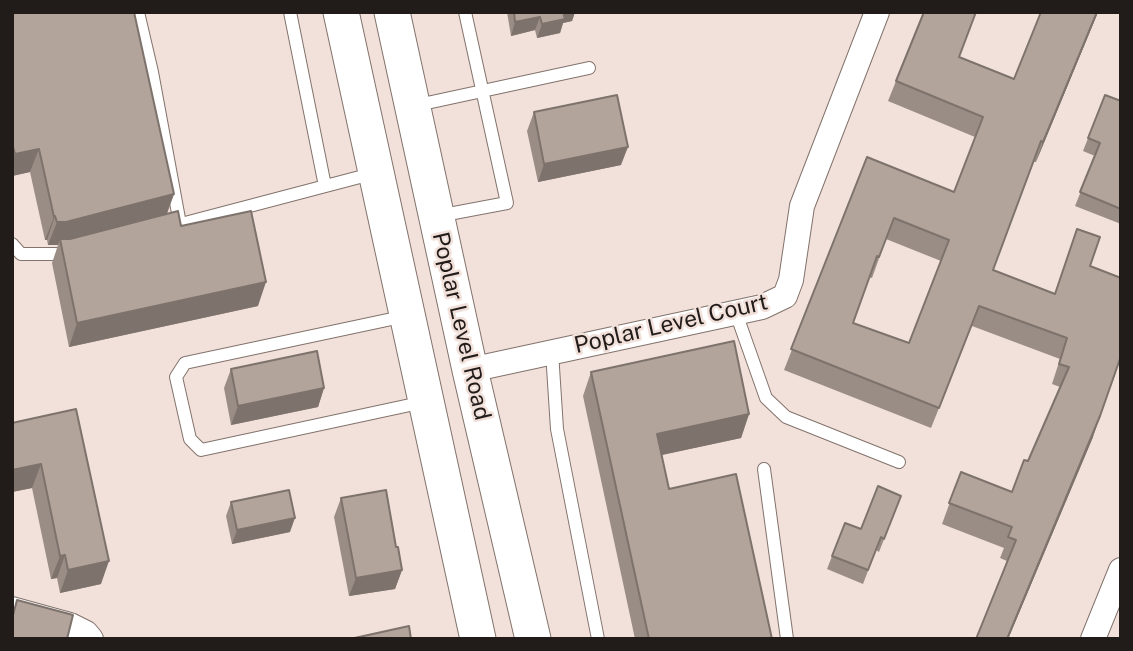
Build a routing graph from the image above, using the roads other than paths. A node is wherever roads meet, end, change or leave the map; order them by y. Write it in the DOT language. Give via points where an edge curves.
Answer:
graph roads {
  1 [pos="138,12"];
  2 [pos="290,12"];
  3 [pos="341,12"];
  4 [pos="392,12"];
  5 [pos="465,12"];
  6 [pos="877,12"];
  7 [pos="589,68"];
  8 [pos="482,91"];
  9 [pos="412,106"];
  10 [pos="375,173"];
  11 [pos="325,186"];
  12 [pos="436,216"];
  13 [pos="180,224"];
  14 [pos="153,231"];
  15 [pos="12,244"];
  16 [pos="85,247"];
  17 [pos="736,313"];
  18 [pos="406,316"];
  19 [pos="552,352"];
  20 [pos="470,370"];
  21 [pos="425,402"];
  22 [pos="899,462"];
  23 [pos="764,470"];
  24 [pos="1121,570"];
  25 [pos="12,609"];
  26 [pos="471,636"];
  27 [pos="91,639"];
  28 [pos="533,639"];
  29 [pos="598,639"];
  30 [pos="786,639"];
  31 [pos="1093,639"];
  1 -- 13 [label="lane"];
  2 -- 11 [label="lane"];
  3 -- 10 [label="main road"];
  4 -- 9 [label="main road, Poplar Level Road"];
  5 -- 8 [label="lane"];
  6 -- 17 [label="street, Poplar Level Court" via="802,206 785,296"];
  7 -- 8 [label="lane"];
  8 -- 9 [label="lane"];
  8 -- 12 [label="lane" via="507,202"];
  9 -- 12 [label="main road, Poplar Level Road"];
  10 -- 11 [label="lane"];
  10 -- 18 [label="main road"];
  11 -- 13 [label="lane"];
  12 -- 20 [label="main road, Poplar Level Road"];
  13 -- 14 [label="lane"];
  15 -- 16 [label="lane" via="21,254 58,254"];
  17 -- 19 [label="street, Poplar Level Court"];
  17 -- 22 [label="lane" via="766,398 786,417"];
  18 -- 21 [label="main road"];
  18 -- 21 [label="lane" via="185,363 176,377 190,439 201,450"];
  19 -- 20 [label="street, Poplar Level Court"];
  19 -- 29 [label="lane" via="557,429"];
  20 -- 28 [label="main road, Poplar Level Road"];
  21 -- 26 [label="main road"];
  23 -- 30 [label="lane"];
  24 -- 31 [label="street"];
  25 -- 27 [label="street" via="70,625"];
}
